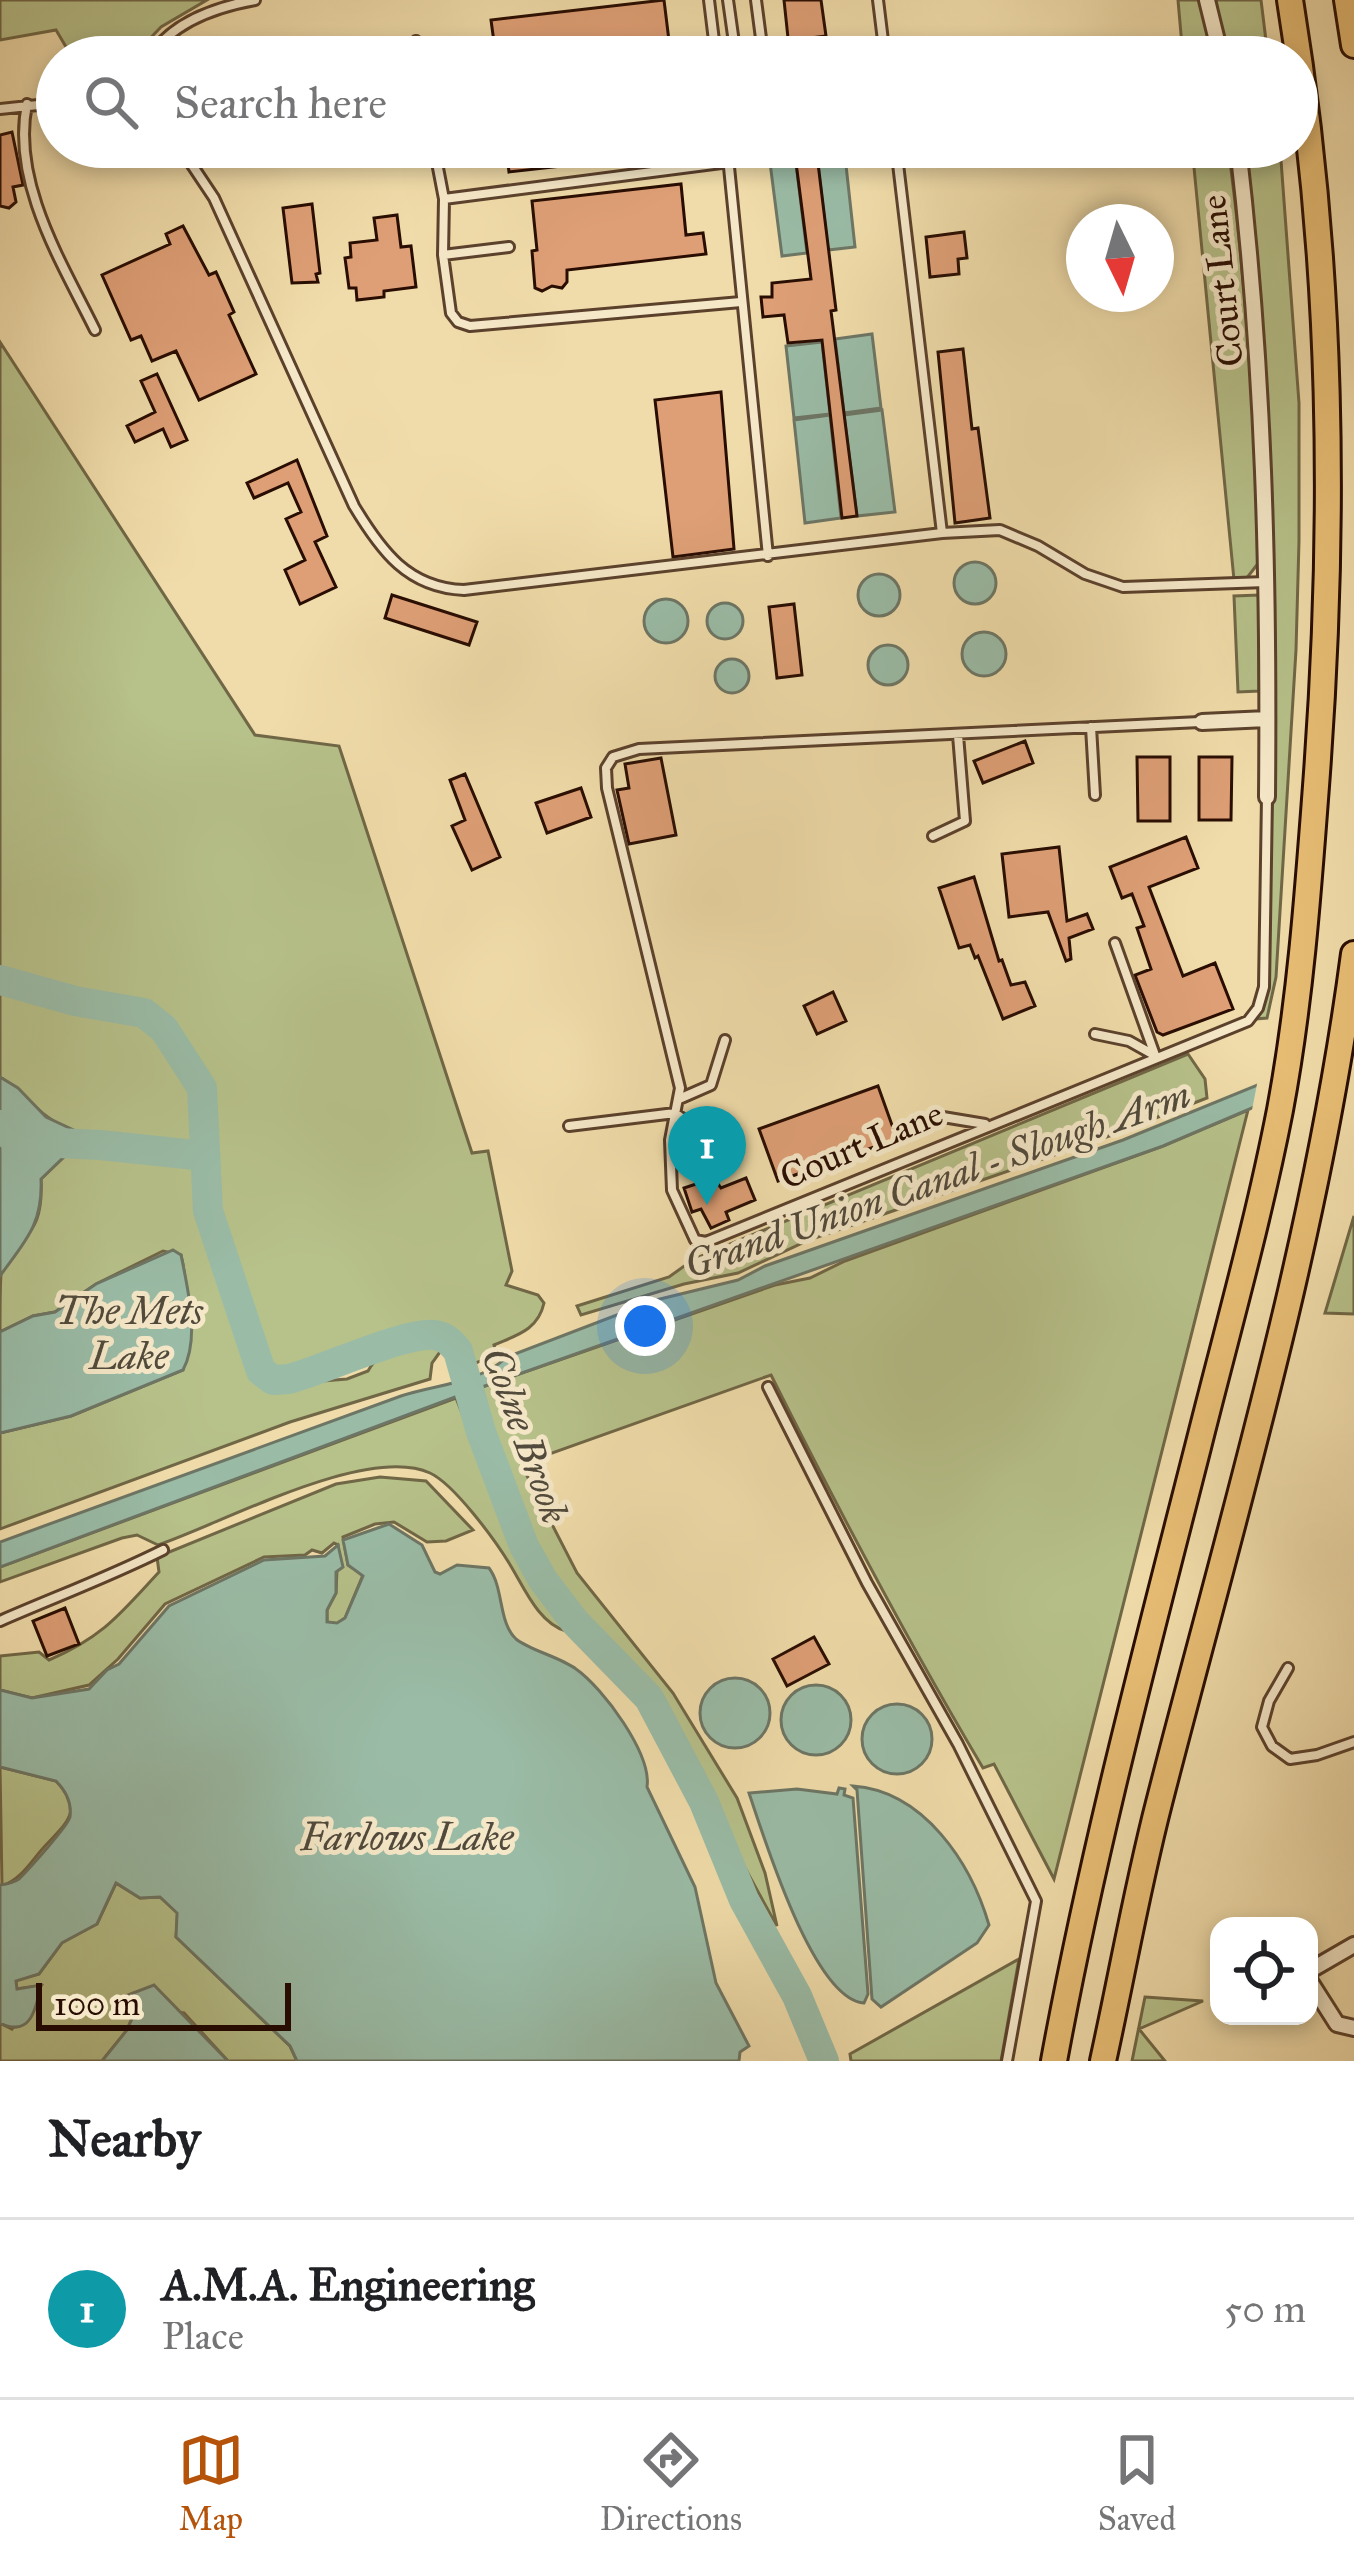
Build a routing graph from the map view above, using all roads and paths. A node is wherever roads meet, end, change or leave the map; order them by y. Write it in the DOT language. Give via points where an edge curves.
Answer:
graph roads {
  1 [pos="255,0"];
  2 [pos="709,0"];
  3 [pos="728,0"];
  4 [pos="756,0"];
  5 [pos="878,0"];
  6 [pos="1207,0"];
  7 [pos="1290,0"];
  8 [pos="1346,0"];
  9 [pos="169,36"];
  10 [pos="713,36"];
  11 [pos="733,36"];
  12 [pos="761,36"];
  13 [pos="882,36"];
  14 [pos="1216,36"];
  15 [pos="1296,36"];
  16 [pos="1354,46"];
  17 [pos="27,104"];
  18 [pos="36,104"];
  19 [pos="0,109"];
  20 [pos="194,168"];
  21 [pos="438,168"];
  22 [pos="683,168"];
  23 [pos="730,168"];
  24 [pos="899,168"];
  25 [pos="1240,168"];
  26 [pos="1313,168"];
  27 [pos="444,199"];
  28 [pos="509,247"];
  29 [pos="443,255"];
  30 [pos="741,302"];
  31 [pos="95,330"];
  32 [pos="942,533"];
  33 [pos="768,556"];
  34 [pos="1267,582"];
  35 [pos="1268,719"];
  36 [pos="1202,722"];
  37 [pos="1091,728"];
  38 [pos="958,735"];
  39 [pos="1095,795"];
  40 [pos="1267,797"];
  41 [pos="933,836"];
  42 [pos="1115,943"];
  43 [pos="1354,954"];
  44 [pos="1095,1034"];
  45 [pos="724,1040"];
  46 [pos="1155,1055"];
  47 [pos="678,1100"];
  48 [pos="675,1113"];
  49 [pos="937,1116"];
  50 [pos="987,1125"];
  51 [pos="569,1126"];
  52 [pos="671,1132"];
  53 [pos="714,1142"];
  54 [pos="693,1169"];
  55 [pos="703,1243"];
  56 [pos="687,1251"];
  57 [pos="768,1387"];
  58 [pos="163,1550"];
  59 [pos="0,1621"];
  60 [pos="1288,1668"];
  61 [pos="1354,1742"];
  62 [pos="1354,1945"];
  63 [pos="1318,1966"];
  64 [pos="1318,1994"];
  65 [pos="1354,2028"];
  66 [pos="1007,2061"];
  67 [pos="1054,2061"];
  68 [pos="1103,2061"];
  1 -- 9 [label="lane" via="223,5"];
  2 -- 10 [label="lane"];
  3 -- 11 [label="lane"];
  4 -- 12 [label="lane"];
  5 -- 13 [label="lane"];
  6 -- 14 [label="street"];
  7 -- 15 [label="highway"];
  8 -- 16 [label="highway"];
  17 -- 18 [label="lane"];
  17 -- 19 [label="lane"];
  17 -- 31 [label="lane" via="22,130 32,185"];
  20 -- 33 [label="lane" via="354,506 398,566 437,587 464,590"];
  21 -- 27 [label="lane"];
  22 -- 27 [label="lane"];
  23 -- 30 [label="lane"];
  24 -- 32 [label="lane"];
  25 -- 34 [label="street, Court Lane" via="1262,396"];
  26 -- 67 [label="highway" via="1328,358 1326,654 1289,1049 1237,1298 1078,1930"];
  27 -- 29 [label="lane"];
  28 -- 29 [label="lane"];
  29 -- 30 [label="lane" via="451,313 470,326"];
  30 -- 33 [label="lane"];
  32 -- 33 [label="lane"];
  32 -- 34 [label="lane" via="1000,530 1123,587"];
  34 -- 35 [label="street, Court Lane"];
  35 -- 36 [label="street"];
  35 -- 40 [label="street, Court Lane"];
  36 -- 37 [label="lane"];
  37 -- 38 [label="lane"];
  37 -- 39 [label="lane"];
  38 -- 41 [label="lane" via="964,821"];
  38 -- 47 [label="lane" via="639,749 608,763 607,788"];
  40 -- 46 [label="lane, Court Lane" via="1260,1003 1238,1025"];
  42 -- 46 [label="lane"];
  43 -- 68 [label="highway" via="1291,1294 1158,1807"];
  44 -- 46 [label="lane"];
  45 -- 47 [label="lane" via="711,1085"];
  46 -- 50 [label="lane, Court Lane"];
  47 -- 48 [label="lane"];
  48 -- 51 [label="lane"];
  48 -- 52 [label="lane"];
  48 -- 53 [label="lane"];
  49 -- 50 [label="lane"];
  50 -- 55 [label="lane, Court Lane"];
  52 -- 54 [label="lane"];
  52 -- 55 [label="lane" via="672,1190 692,1237"];
  55 -- 56 [label="lane, Court Lane"];
  57 -- 66 [label="lane" via="1036,1901"];
  58 -- 59 [label="lane"];
  60 -- 61 [label="lane" via="1262,1727 1273,1746 1290,1759"];
  62 -- 63 [label="street"];
  64 -- 65 [label="street" via="1337,2024"];
}
